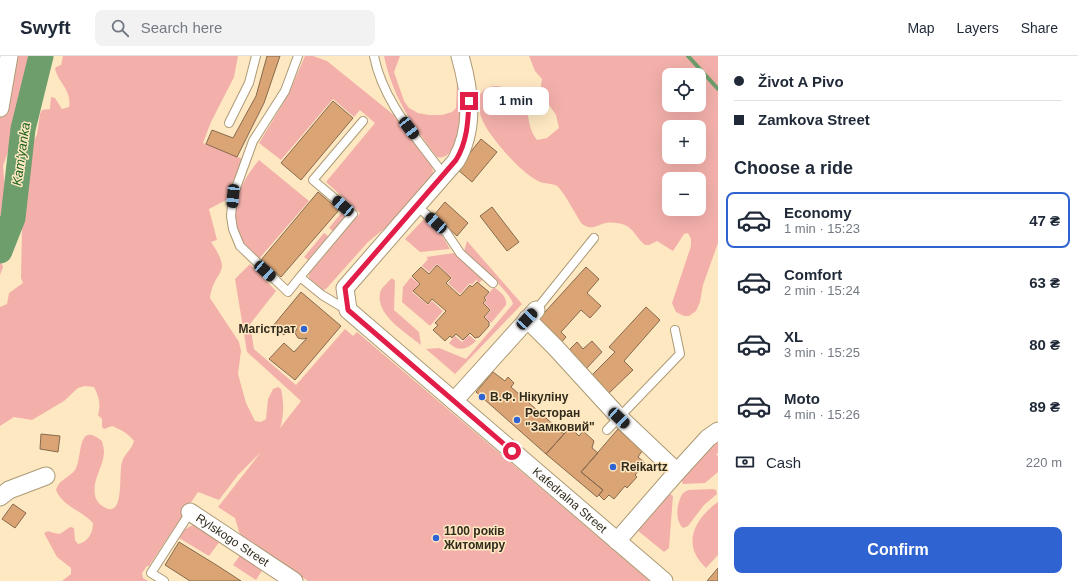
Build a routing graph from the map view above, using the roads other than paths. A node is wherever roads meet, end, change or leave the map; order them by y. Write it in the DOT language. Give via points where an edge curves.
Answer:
graph roads {
  1 [pos="9,56"];
  2 [pos="256,56"];
  3 [pos="298,56"];
  4 [pos="374,56"];
  5 [pos="460,56"];
  6 [pos="0,108"];
  7 [pos="363,121"];
  8 [pos="229,123"];
  9 [pos="444,175"];
  10 [pos="417,206"];
  11 [pos="594,238"];
  12 [pos="300,277"];
  13 [pos="493,283"];
  14 [pos="348,310"];
  15 [pos="532,314"];
  16 [pos="675,330"];
  17 [pos="454,401"];
  18 [pos="619,418"];
  19 [pos="608,430"];
  20 [pos="718,431"];
  21 [pos="677,472"];
  22 [pos="46,476"];
  23 [pos="0,497"];
  24 [pos="192,508"];
  25 [pos="617,540"];
  26 [pos="164,581"];
  27 [pos="294,581"];
  28 [pos="664,581"];
  1 -- 6 [label="street"];
  2 -- 8 [label="lane" via="249,83"];
  3 -- 12 [label="lane" via="285,91 253,141 233,196 232,216 233,228 240,246 288,292"];
  4 -- 9 [label="lane" via="381,81 400,117"];
  5 -- 9 [label="street" via="468,82 466,136 463,148"];
  7 -- 12 [label="lane" via="313,180 353,214"];
  9 -- 10 [label="street"];
  10 -- 13 [label="lane" via="446,232 460,253"];
  10 -- 14 [label="street" via="345,288"];
  11 -- 15 [label="lane"];
  12 -- 14 [label="lane" via="322,295"];
  14 -- 17 [label="street, Kafedralna Street"];
  15 -- 17 [label="street"];
  15 -- 18 [label="street" via="555,347"];
  16 -- 18 [label="lane" via="680,354"];
  17 -- 25 [label="street, Kafedralna Street"];
  18 -- 19 [label="lane"];
  18 -- 21 [label="street"];
  20 -- 21 [label="street" via="708,438"];
  21 -- 25 [label="street"];
  22 -- 23 [label="street" via="9,490"];
  24 -- 26 [label="lane" via="151,573"];
  24 -- 27 [label="street, Rylskogo Street"];
  25 -- 28 [label="street, Kafedralna Street"];
}
